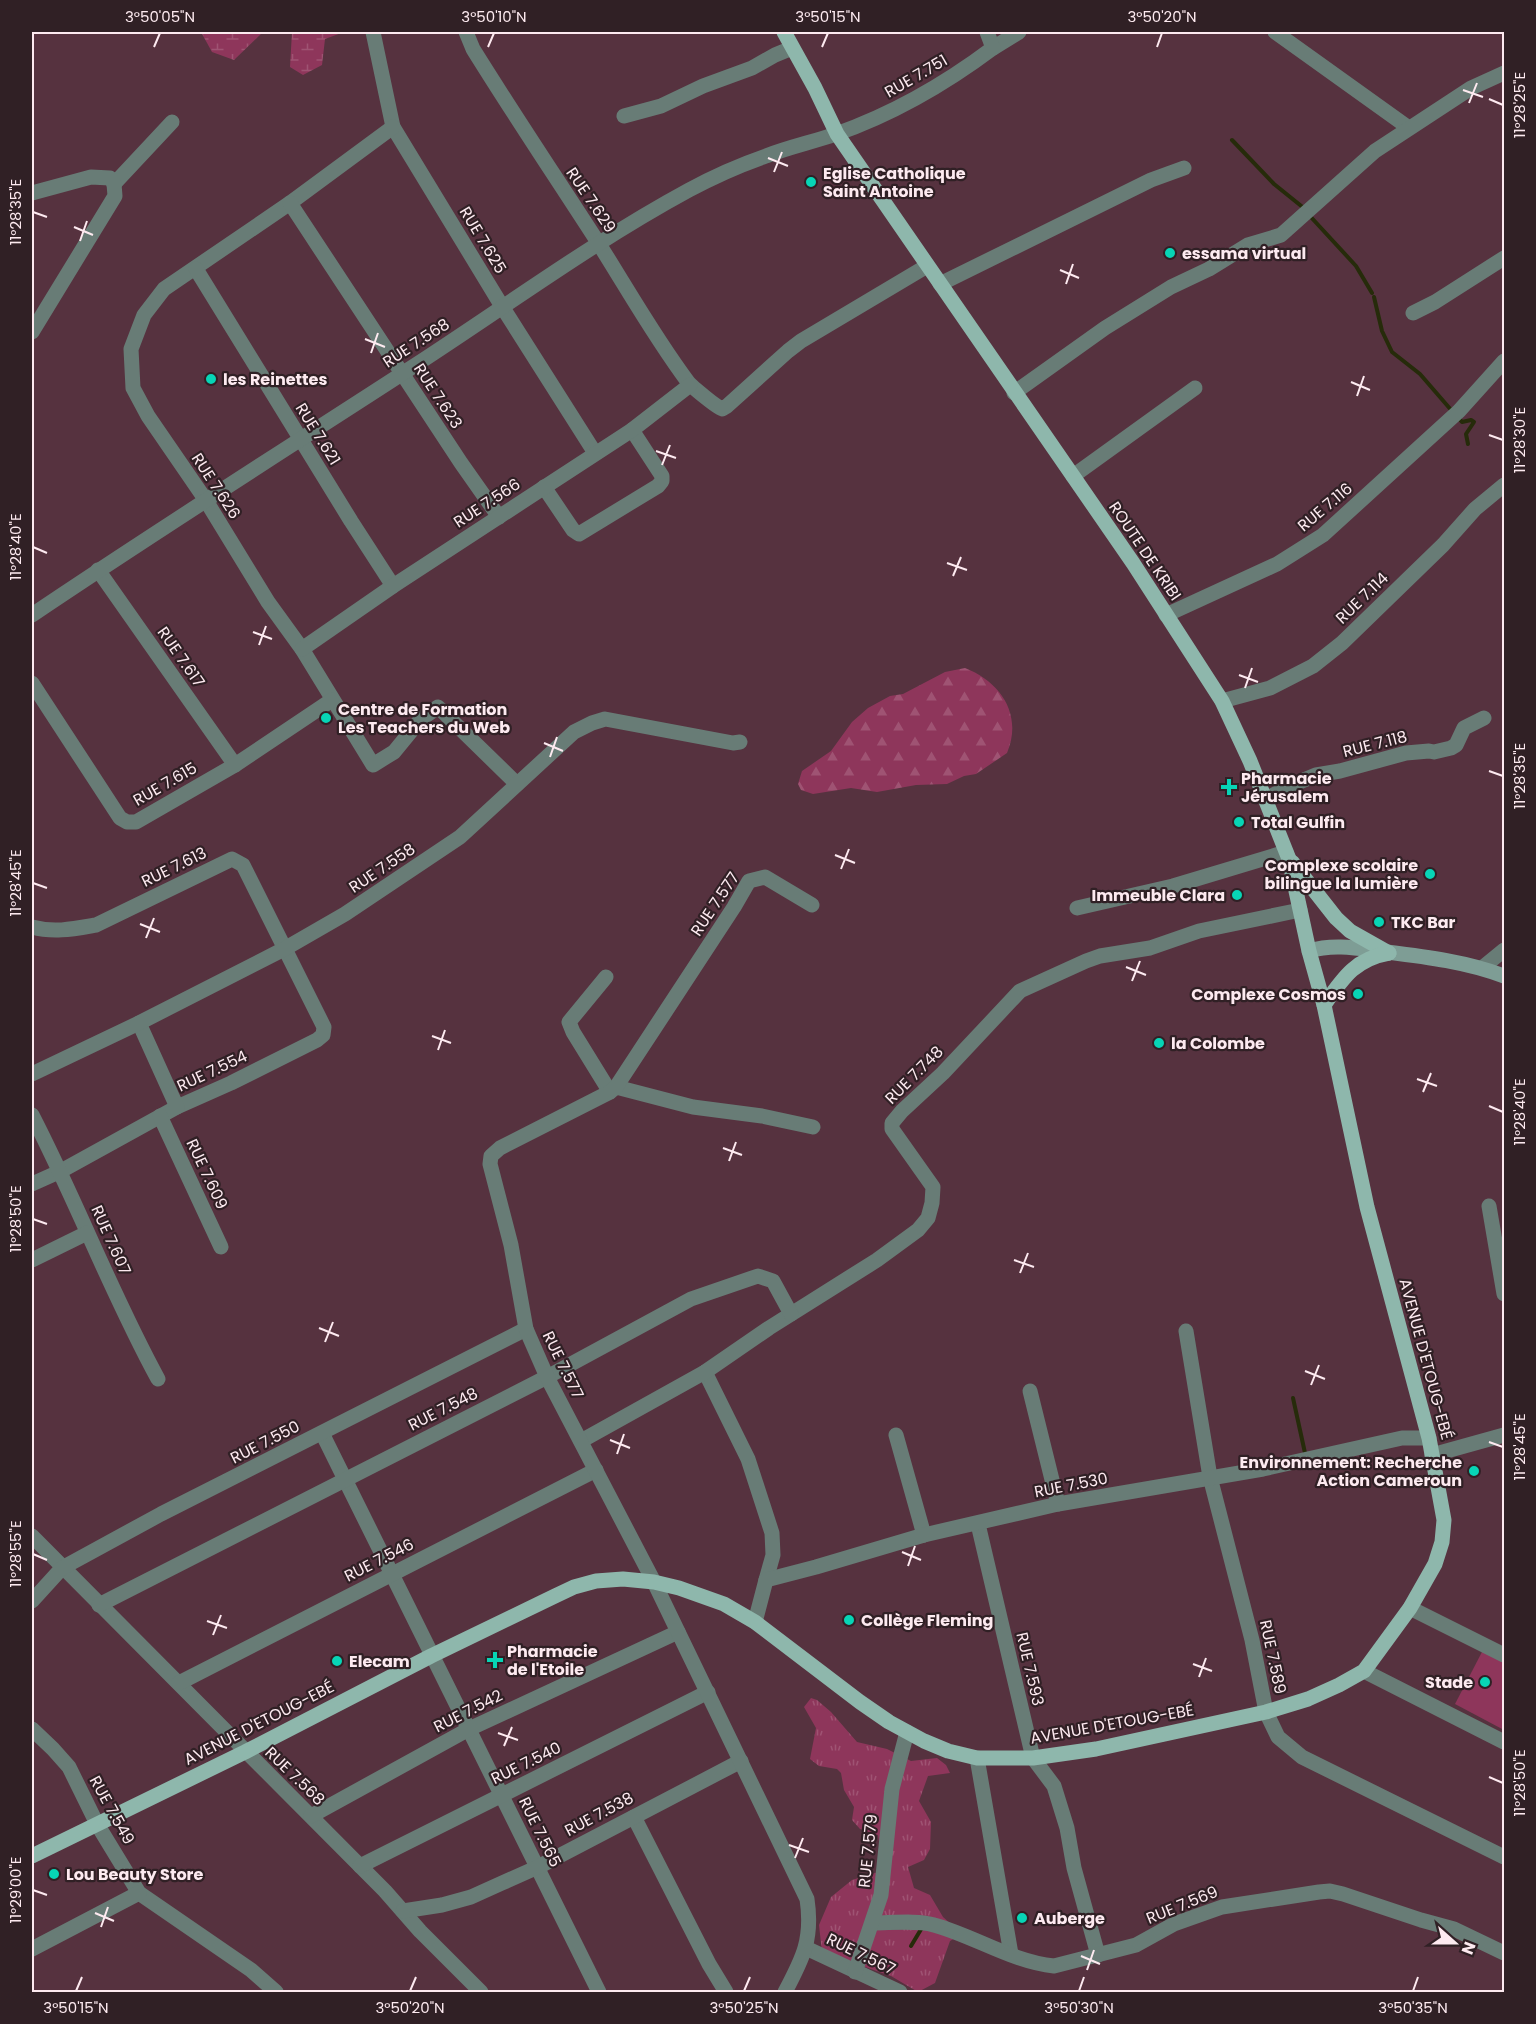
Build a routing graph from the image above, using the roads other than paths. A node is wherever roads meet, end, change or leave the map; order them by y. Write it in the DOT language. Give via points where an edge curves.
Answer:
graph roads {
  1 [pos="373,32"];
  2 [pos="466,32"];
  3 [pos="784,32"];
  4 [pos="987,32"];
  5 [pos="1019,32"];
  6 [pos="1275,32"];
  7 [pos="792,48"];
  8 [pos="993,48"];
  9 [pos="1504,72"];
  10 [pos="624,116"];
  11 [pos="172,122"];
  12 [pos="393,127"];
  13 [pos="1409,128"];
  14 [pos="837,134"];
  15 [pos="1184,168"];
  16 [pos="114,184"];
  17 [pos="32,193"];
  18 [pos="290,203"];
  19 [pos="598,244"];
  20 [pos="1504,258"];
  21 [pos="927,266"];
  22 [pos="196,269"];
  23 [pos="940,284"];
  24 [pos="503,308"];
  25 [pos="1413,313"];
  26 [pos="32,332"];
  27 [pos="1504,361"];
  28 [pos="402,373"];
  29 [pos="690,385"];
  30 [pos="1195,388"];
  31 [pos="1014,393"];
  32 [pos="632,430"];
  33 [pos="301,440"];
  34 [pos="595,453"];
  35 [pos="1073,476"];
  36 [pos="1504,485"];
  37 [pos="544,487"];
  38 [pos="204,499"];
  39 [pos="499,517"];
  40 [pos="98,570"];
  41 [pos="393,586"];
  42 [pos="32,615"];
  43 [pos="1166,615"];
  44 [pos="302,649"];
  45 [pos="32,683"];
  46 [pos="332,700"];
  47 [pos="1222,701"];
  48 [pos="1484,718"];
  49 [pos="740,742"];
  50 [pos="235,765"];
  51 [pos="517,784"];
  52 [pos="1266,799"];
  53 [pos="1288,855"];
  54 [pos="812,905"];
  55 [pos="1077,908"];
  56 [pos="1300,910"];
  57 [pos="32,927"];
  58 [pos="286,948"];
  59 [pos="1504,950"];
  60 [pos="1309,951"];
  61 [pos="1389,953"];
  62 [pos="1482,968"];
  63 [pos="1504,976"];
  64 [pos="606,977"];
  65 [pos="1324,1005"];
  66 [pos="139,1023"];
  67 [pos="32,1074"];
  68 [pos="613,1090"];
  69 [pos="177,1107"];
  70 [pos="32,1115"];
  71 [pos="160,1116"];
  72 [pos="813,1127"];
  73 [pos="61,1171"];
  74 [pos="32,1184"];
  75 [pos="1489,1206"];
  76 [pos="87,1233"];
  77 [pos="221,1247"];
  78 [pos="32,1260"];
  79 [pos="1504,1294"];
  80 [pos="791,1314"];
  81 [pos="525,1329"];
  82 [pos="1186,1331"];
  83 [pos="705,1372"];
  84 [pos="547,1377"];
  85 [pos="158,1379"];
  86 [pos="1030,1391"];
  87 [pos="322,1433"];
  88 [pos="896,1435"];
  89 [pos="1504,1435"];
  90 [pos="1430,1438"];
  91 [pos="581,1441"];
  92 [pos="1432,1455"];
  93 [pos="596,1470"];
  94 [pos="1210,1477"];
  95 [pos="345,1479"];
  96 [pos="1058,1504"];
  97 [pos="978,1524"];
  98 [pos="924,1535"];
  99 [pos="32,1536"];
  100 [pos="62,1568"];
  101 [pos="392,1574"];
  102 [pos="766,1580"];
  103 [pos="654,1582"];
  104 [pos="32,1601"];
  105 [pos="99,1605"];
  106 [pos="1410,1608"];
  107 [pos="755,1622"];
  108 [pos="678,1632"];
  109 [pos="1504,1655"];
  110 [pos="431,1656"];
  111 [pos="1364,1671"];
  112 [pos="179,1683"];
  113 [pos="708,1692"];
  114 [pos="1266,1712"];
  115 [pos="469,1729"];
  116 [pos="907,1732"];
  117 [pos="35,1739"];
  118 [pos="1504,1742"];
  119 [pos="245,1752"];
  120 [pos="978,1758"];
  121 [pos="1033,1758"];
  122 [pos="741,1761"];
  123 [pos="502,1795"];
  124 [pos="311,1816"];
  125 [pos="634,1817"];
  126 [pos="97,1824"];
  127 [pos="32,1856"];
  128 [pos="1504,1857"];
  129 [pos="360,1866"];
  130 [pos="538,1867"];
  131 [pos="139,1893"];
  132 [pos="403,1911"];
  133 [pos="873,1923"];
  134 [pos="806,1948"];
  135 [pos="32,1950"];
  136 [pos="1504,1953"];
  137 [pos="1011,1954"];
  138 [pos="1098,1955"];
  139 [pos="855,1972"];
  140 [pos="276,1992"];
  141 [pos="481,1992"];
  142 [pos="599,1992"];
  143 [pos="726,1992"];
  144 [pos="784,1992"];
  145 [pos="900,1992"];
  1 -- 12 [label="street, RUE 7.625"];
  2 -- 19 [label="street, RUE 7.629" via="473,49"];
  3 -- 7 [label="main road, ROUTE DE KRIBI"];
  4 -- 8 [label="street"];
  5 -- 8 [label="street, RUE 7.751"];
  6 -- 13 [label="street"];
  7 -- 10 [label="street" via="661,106"];
  7 -- 14 [label="main road, ROUTE DE KRIBI"];
  8 -- 14 [label="street, RUE 7.751" via="899,108"];
  9 -- 13 [label="street"];
  11 -- 16 [label="street"];
  12 -- 18 [label="street, RUE 7.626"];
  12 -- 24 [label="street, RUE 7.625"];
  13 -- 31 [label="street" via="1375,152 1281,235 1248,245 1171,287"];
  14 -- 19 [label="street, RUE 7.568" via="766,155 729,171 690,189"];
  14 -- 21 [label="main road, ROUTE DE KRIBI"];
  15 -- 23 [label="street" via="1151,180"];
  16 -- 17 [label="street" via="110,178 91,177"];
  16 -- 26 [label="street" via="115,196"];
  18 -- 22 [label="street, RUE 7.626"];
  18 -- 28 [label="street, RUE 7.623"];
  19 -- 24 [label="street, RUE 7.568"];
  19 -- 29 [label="street, RUE 7.629"];
  20 -- 25 [label="street"];
  21 -- 23 [label="main road, ROUTE DE KRIBI"];
  21 -- 29 [label="street, RUE 7.629" via="801,341 722,410"];
  22 -- 33 [label="street, RUE 7.621"];
  22 -- 38 [label="street, RUE 7.626" via="164,289 144,315 131,349 133,388 147,416"];
  23 -- 31 [label="main road, ROUTE DE KRIBI"];
  24 -- 28 [label="street, RUE 7.568"];
  24 -- 34 [label="street, RUE 7.625"];
  27 -- 43 [label="street, RUE 7.116" via="1481,388 1323,535 1277,564"];
  28 -- 33 [label="street, RUE 7.568"];
  28 -- 39 [label="street, RUE 7.623"];
  29 -- 32 [label="street, RUE 7.566"];
  30 -- 35 [label="street"];
  31 -- 35 [label="main road, ROUTE DE KRIBI"];
  32 -- 34 [label="street, RUE 7.566"];
  32 -- 37 [label="street" via="662,476 658,486 579,534"];
  33 -- 38 [label="street, RUE 7.568"];
  33 -- 41 [label="street, RUE 7.621"];
  34 -- 37 [label="street, RUE 7.566"];
  35 -- 43 [label="main road, ROUTE DE KRIBI"];
  36 -- 47 [label="street, RUE 7.114" via="1475,509 1342,643 1313,666 1270,688"];
  37 -- 39 [label="street, RUE 7.566"];
  38 -- 40 [label="street, RUE 7.568"];
  38 -- 44 [label="street, RUE 7.626"];
  39 -- 41 [label="street, RUE 7.566"];
  40 -- 42 [label="street, RUE 7.568"];
  40 -- 50 [label="street, RUE 7.617"];
  41 -- 44 [label="street, RUE 7.566"];
  43 -- 47 [label="main road, ROUTE DE KRIBI"];
  44 -- 46 [label="street, RUE 7.626"];
  45 -- 50 [label="street, RUE 7.615" via="120,818 127,822 136,822"];
  46 -- 50 [label="street, RUE 7.615"];
  46 -- 51 [label="street, RUE 7.626" via="373,765 394,752 421,719 438,707"];
  47 -- 52 [label="main road, ROUTE DE KRIBI"];
  48 -- 52 [label="street, RUE 7.118" via="1464,728 1451,748 1406,753 1316,775"];
  49 -- 51 [label="street, RUE 7.558" via="605,719 574,732"];
  51 -- 58 [label="street, RUE 7.558" via="460,837 345,914"];
  52 -- 53 [label="main road, ROUTE DE KRIBI"];
  53 -- 55 [label="street"];
  53 -- 56 [label="main road, ROUTE DE KRIBI"];
  53 -- 61 [label="main road" via="1336,918 1350,931"];
  54 -- 68 [label="street, RUE 7.577" via="765,877 749,880"];
  56 -- 60 [label="main road, ROUTE DE KRIBI"];
  56 -- 80 [label="street, RUE 7.748" via="1199,931 1150,948 1100,956 1020,991 892,1123 892,1130 933,1187 928,1218 918,1230 876,1260"];
  57 -- 58 [label="street, RUE 7.613" via="48,931 96,925 232,859 243,865"];
  58 -- 66 [label="street, RUE 7.558"];
  58 -- 69 [label="street, RUE 7.554" via="322,1020 322,1035"];
  59 -- 62 [label="street"];
  60 -- 61 [label="main road" via="1341,946"];
  60 -- 65 [label="main road, AVENUE D'ETOUG-EBÉ"];
  61 -- 62 [label="main road"];
  61 -- 65 [label="main road" via="1372,956 1359,964 1343,978"];
  62 -- 63 [label="main road"];
  64 -- 68 [label="street" via="569,1022"];
  65 -- 90 [label="main road, AVENUE D'ETOUG-EBÉ" via="1367,1207"];
  66 -- 67 [label="street, RUE 7.558"];
  66 -- 69 [label="street"];
  68 -- 72 [label="street"];
  68 -- 81 [label="street, RUE 7.577" via="491,1156"];
  69 -- 71 [label="street, RUE 7.554"];
  70 -- 73 [label="street, RUE 7.607"];
  71 -- 73 [label="street, RUE 7.554"];
  71 -- 77 [label="street, RUE 7.609"];
  73 -- 74 [label="street, RUE 7.554"];
  73 -- 76 [label="street, RUE 7.607"];
  75 -- 79 [label="street"];
  76 -- 78 [label="street"];
  76 -- 85 [label="street, RUE 7.607"];
  80 -- 83 [label="street, RUE 7.748"];
  80 -- 84 [label="street, RUE 7.548" via="773,1281 758,1276 691,1299"];
  81 -- 84 [label="street, RUE 7.577"];
  81 -- 87 [label="street, RUE 7.550"];
  82 -- 94 [label="street, RUE 7.589"];
  83 -- 91 [label="street, RUE 7.748"];
  83 -- 102 [label="street" via="748,1460 772,1533 773,1555"];
  84 -- 91 [label="street, RUE 7.577"];
  84 -- 95 [label="street, RUE 7.548"];
  86 -- 96 [label="street"];
  87 -- 95 [label="street, RUE 7.565"];
  87 -- 100 [label="street, RUE 7.550"];
  88 -- 98 [label="street"];
  89 -- 92 [label="street"];
  90 -- 92 [label="main road, AVENUE D'ETOUG-EBÉ"];
  90 -- 94 [label="street, RUE 7.530" via="1402,1438"];
  91 -- 93 [label="street, RUE 7.577"];
  92 -- 106 [label="main road, AVENUE D'ETOUG-EBÉ" via="1444,1520 1442,1542 1435,1564"];
  93 -- 101 [label="street, RUE 7.546"];
  93 -- 103 [label="street, RUE 7.577"];
  94 -- 96 [label="street, RUE 7.530"];
  94 -- 114 [label="street, RUE 7.589" via="1252,1640"];
  95 -- 101 [label="street, RUE 7.565"];
  95 -- 105 [label="street, RUE 7.548"];
  96 -- 97 [label="street, RUE 7.530"];
  97 -- 98 [label="street, RUE 7.530"];
  97 -- 121 [label="street, RUE 7.593"];
  98 -- 102 [label="street, RUE 7.530"];
  99 -- 100 [label="street, RUE 7.568"];
  100 -- 104 [label="street, RUE 7.550"];
  100 -- 105 [label="street, RUE 7.568"];
  101 -- 110 [label="street, RUE 7.565"];
  101 -- 112 [label="street, RUE 7.546"];
  102 -- 107 [label="street"];
  103 -- 107 [label="main road, AVENUE D'ETOUG-EBÉ" via="724,1604"];
  103 -- 108 [label="street, RUE 7.577"];
  103 -- 110 [label="main road, AVENUE D'ETOUG-EBÉ" via="623,1579 574,1587"];
  105 -- 112 [label="street, RUE 7.568"];
  106 -- 109 [label="street"];
  106 -- 111 [label="main road, AVENUE D'ETOUG-EBÉ"];
  107 -- 116 [label="main road, AVENUE D'ETOUG-EBÉ" via="860,1702"];
  108 -- 113 [label="street, RUE 7.577"];
  108 -- 115 [label="street, RUE 7.542"];
  110 -- 115 [label="street, RUE 7.565"];
  110 -- 119 [label="main road, AVENUE D'ETOUG-EBÉ"];
  111 -- 114 [label="main road, AVENUE D'ETOUG-EBÉ" via="1308,1699"];
  111 -- 118 [label="street"];
  112 -- 119 [label="street, RUE 7.568"];
  113 -- 122 [label="street, RUE 7.577"];
  113 -- 123 [label="street, RUE 7.540"];
  114 -- 121 [label="main road, AVENUE D'ETOUG-EBÉ" via="1096,1749"];
  114 -- 128 [label="street, RUE 7.589" via="1278,1737 1302,1757"];
  115 -- 123 [label="street, RUE 7.565"];
  115 -- 124 [label="street, RUE 7.542"];
  116 -- 120 [label="main road, AVENUE D'ETOUG-EBÉ" via="948,1751"];
  116 -- 133 [label="street, RUE 7.579" via="892,1789 881,1895"];
  117 -- 126 [label="street, RUE 7.549" via="69,1767"];
  119 -- 124 [label="street, RUE 7.568"];
  119 -- 126 [label="main road, AVENUE D'ETOUG-EBÉ"];
  120 -- 121 [label="main road, AVENUE D'ETOUG-EBÉ"];
  120 -- 137 [label="street"];
  121 -- 138 [label="street, RUE 7.593" via="1054,1786"];
  122 -- 125 [label="street, RUE 7.538"];
  122 -- 134 [label="street, RUE 7.577" via="807,1899 810,1921"];
  123 -- 129 [label="street, RUE 7.540"];
  123 -- 130 [label="street, RUE 7.565"];
  124 -- 129 [label="street, RUE 7.568"];
  125 -- 130 [label="street, RUE 7.538"];
  125 -- 143 [label="street"];
  126 -- 127 [label="main road, AVENUE D'ETOUG-EBÉ"];
  126 -- 131 [label="street, RUE 7.549"];
  129 -- 132 [label="street, RUE 7.568"];
  130 -- 132 [label="street, RUE 7.538" via="471,1897"];
  130 -- 142 [label="street, RUE 7.565"];
  131 -- 135 [label="street"];
  131 -- 140 [label="street, RUE 7.549" via="251,1970"];
  132 -- 141 [label="street, RUE 7.568"];
  133 -- 137 [label="street, RUE 7.569" via="932,1924"];
  133 -- 139 [label="street, RUE 7.579"];
  134 -- 139 [label="street, RUE 7.567"];
  134 -- 144 [label="street, RUE 7.577"];
  136 -- 138 [label="street, RUE 7.569" via="1454,1929 1330,1891 1222,1907 1174,1924 1136,1945"];
  137 -- 138 [label="street, RUE 7.569" via="1054,1966"];
  139 -- 145 [label="street, RUE 7.567"];
}
